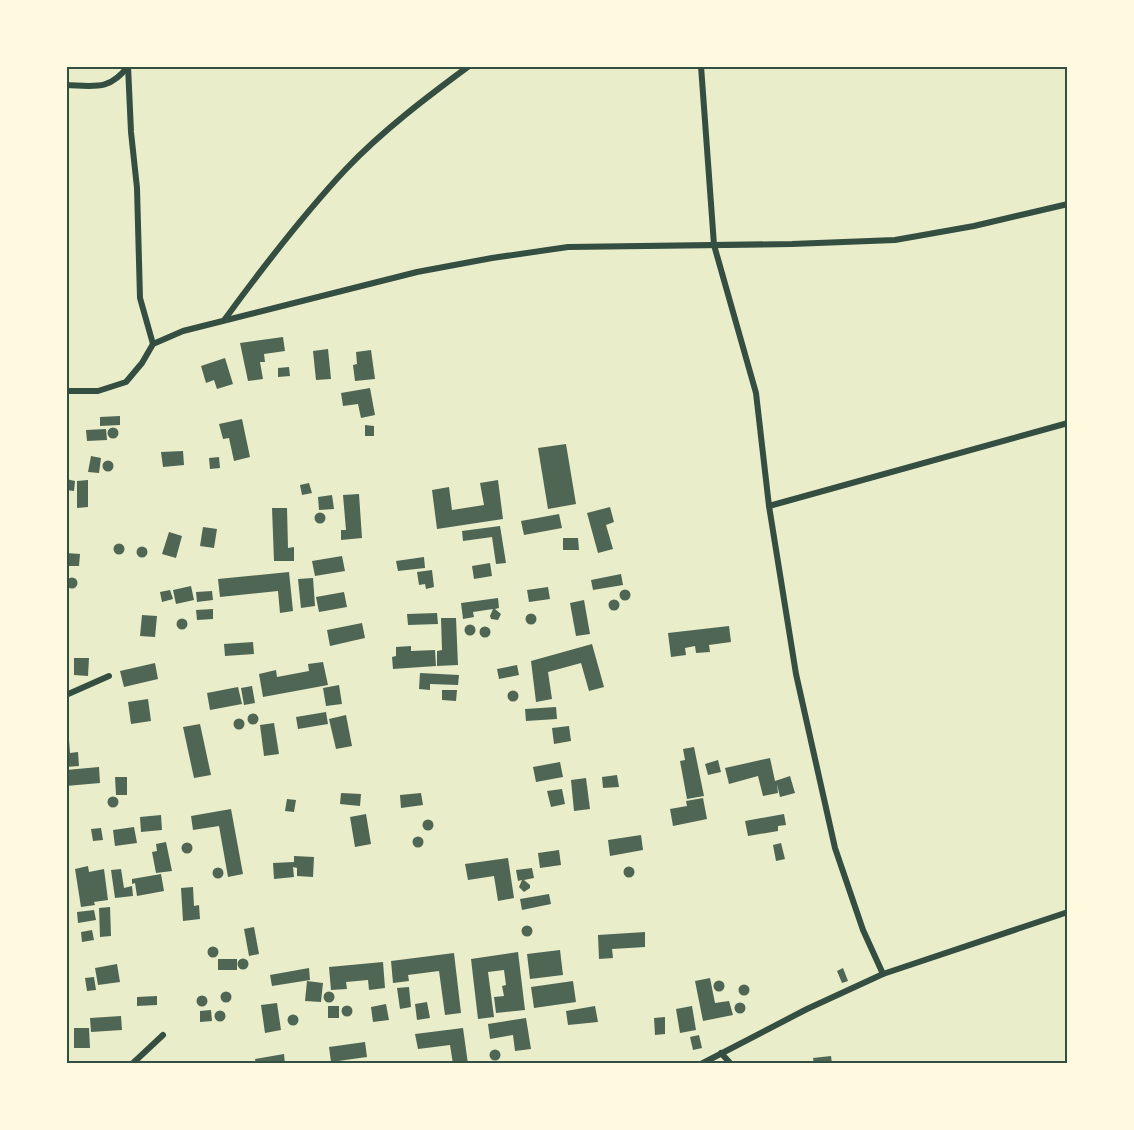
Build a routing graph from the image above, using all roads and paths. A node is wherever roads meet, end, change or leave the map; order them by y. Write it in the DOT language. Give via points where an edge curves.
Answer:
graph roads {
  1 [pos="128,66"];
  2 [pos="469,66"];
  3 [pos="702,66"];
  4 [pos="66,85"];
  5 [pos="1068,204"];
  6 [pos="714,245"];
  7 [pos="225,319"];
  8 [pos="153,344"];
  9 [pos="66,391"];
  10 [pos="1068,423"];
  11 [pos="769,506"];
  12 [pos="109,676"];
  13 [pos="66,695"];
  14 [pos="1068,912"];
  15 [pos="883,974"];
  16 [pos="163,1035"];
  17 [pos="721,1053"];
  18 [pos="132,1064"];
  19 [pos="701,1064"];
  20 [pos="731,1064"];
  1 -- 4 [label="street" via="117,80 101,86"];
  1 -- 8 [label="street" via="140,298"];
  2 -- 7 [label="street" via="423,100 348,167 266,262"];
  3 -- 6 [label="street"];
  5 -- 6 [label="street" via="895,240"];
  6 -- 7 [label="street" via="568,247 492,258 417,272"];
  6 -- 11 [label="street" via="756,393"];
  7 -- 8 [label="street"];
  8 -- 9 [label="street" via="126,381 98,391"];
  10 -- 11 [label="street"];
  11 -- 15 [label="street" via="796,674 835,848 863,930"];
  12 -- 13 [label="street"];
  14 -- 15 [label="street"];
  15 -- 17 [label="street"];
  16 -- 18 [label="street"];
  17 -- 19 [label="street"];
  17 -- 20 [label="street"];
}
